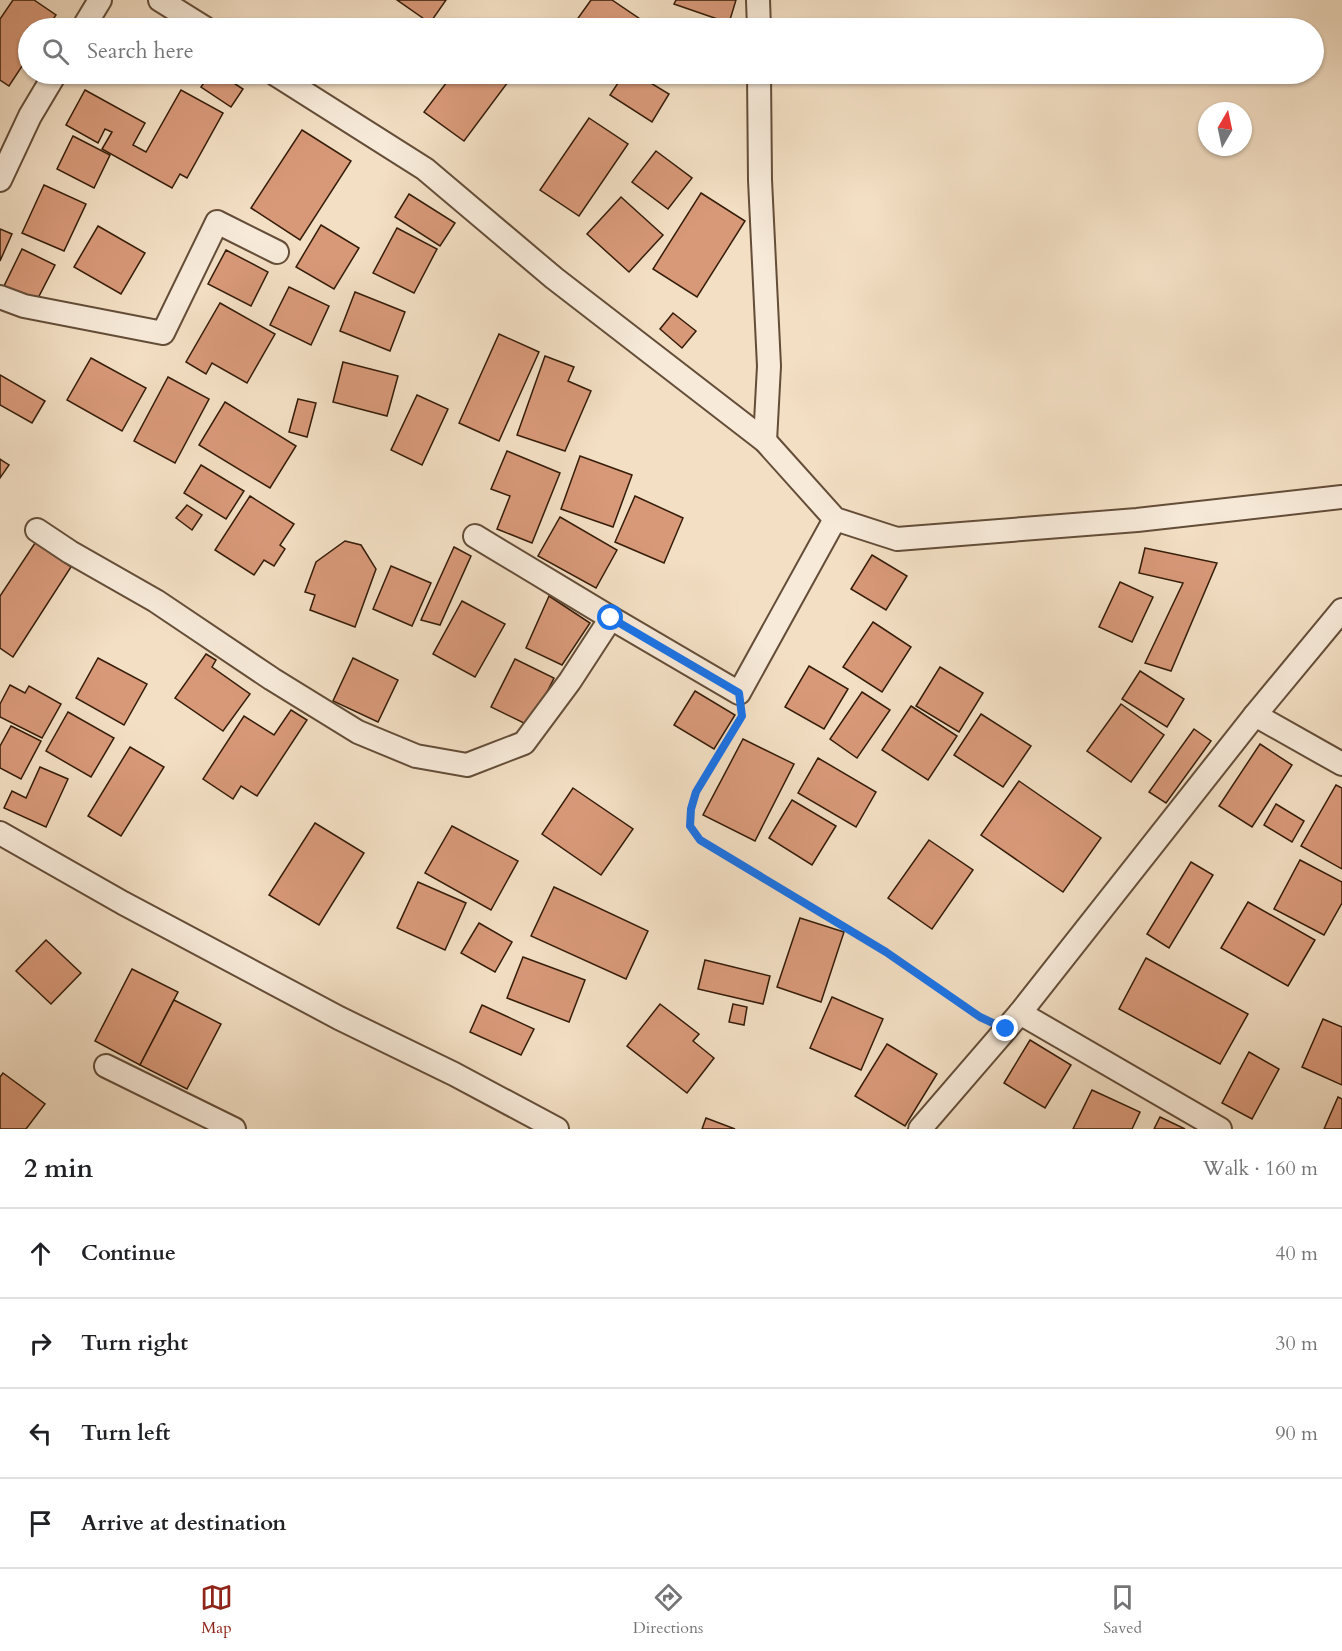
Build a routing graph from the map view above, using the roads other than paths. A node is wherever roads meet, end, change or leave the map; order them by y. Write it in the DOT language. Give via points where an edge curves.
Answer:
graph roads {
  1 [pos="100,0"];
  2 [pos="160,0"];
  3 [pos="758,0"];
  4 [pos="88,18"];
  5 [pos="189,18"];
  6 [pos="759,18"];
  7 [pos="49,84"];
  8 [pos="291,84"];
  9 [pos="759,84"];
  10 [pos="0,180"];
  11 [pos="277,252"];
  12 [pos="0,297"];
  13 [pos="765,441"];
  14 [pos="1342,497"];
  15 [pos="835,519"];
  16 [pos="37,530"];
  17 [pos="476,536"];
  18 [pos="1342,610"];
  19 [pos="611,618"];
  20 [pos="1255,715"];
  21 [pos="1342,764"];
  22 [pos="0,833"];
  23 [pos="1013,1021"];
  24 [pos="106,1066"];
  25 [pos="234,1129"];
  26 [pos="557,1129"];
  27 [pos="920,1129"];
  28 [pos="1220,1129"];
  1 -- 4 [label="street"];
  2 -- 5 [label="street"];
  3 -- 6 [label="street"];
  7 -- 10 [label="street"];
  8 -- 13 [label="street" via="425,169 554,278"];
  9 -- 13 [label="street" via="769,366"];
  11 -- 12 [label="street" via="217,222 164,333 24,306"];
  13 -- 15 [label="street"];
  14 -- 15 [label="street" via="1137,520 897,539"];
  15 -- 19 [label="street" via="739,693"];
  16 -- 19 [label="street" via="156,601 358,732 416,756 467,765 524,743"];
  17 -- 19 [label="street"];
  18 -- 20 [label="street"];
  20 -- 21 [label="street"];
  20 -- 23 [label="street"];
  22 -- 26 [label="street" via="339,1018"];
  23 -- 27 [label="street"];
  23 -- 28 [label="street"];
  24 -- 25 [label="street"];
}
